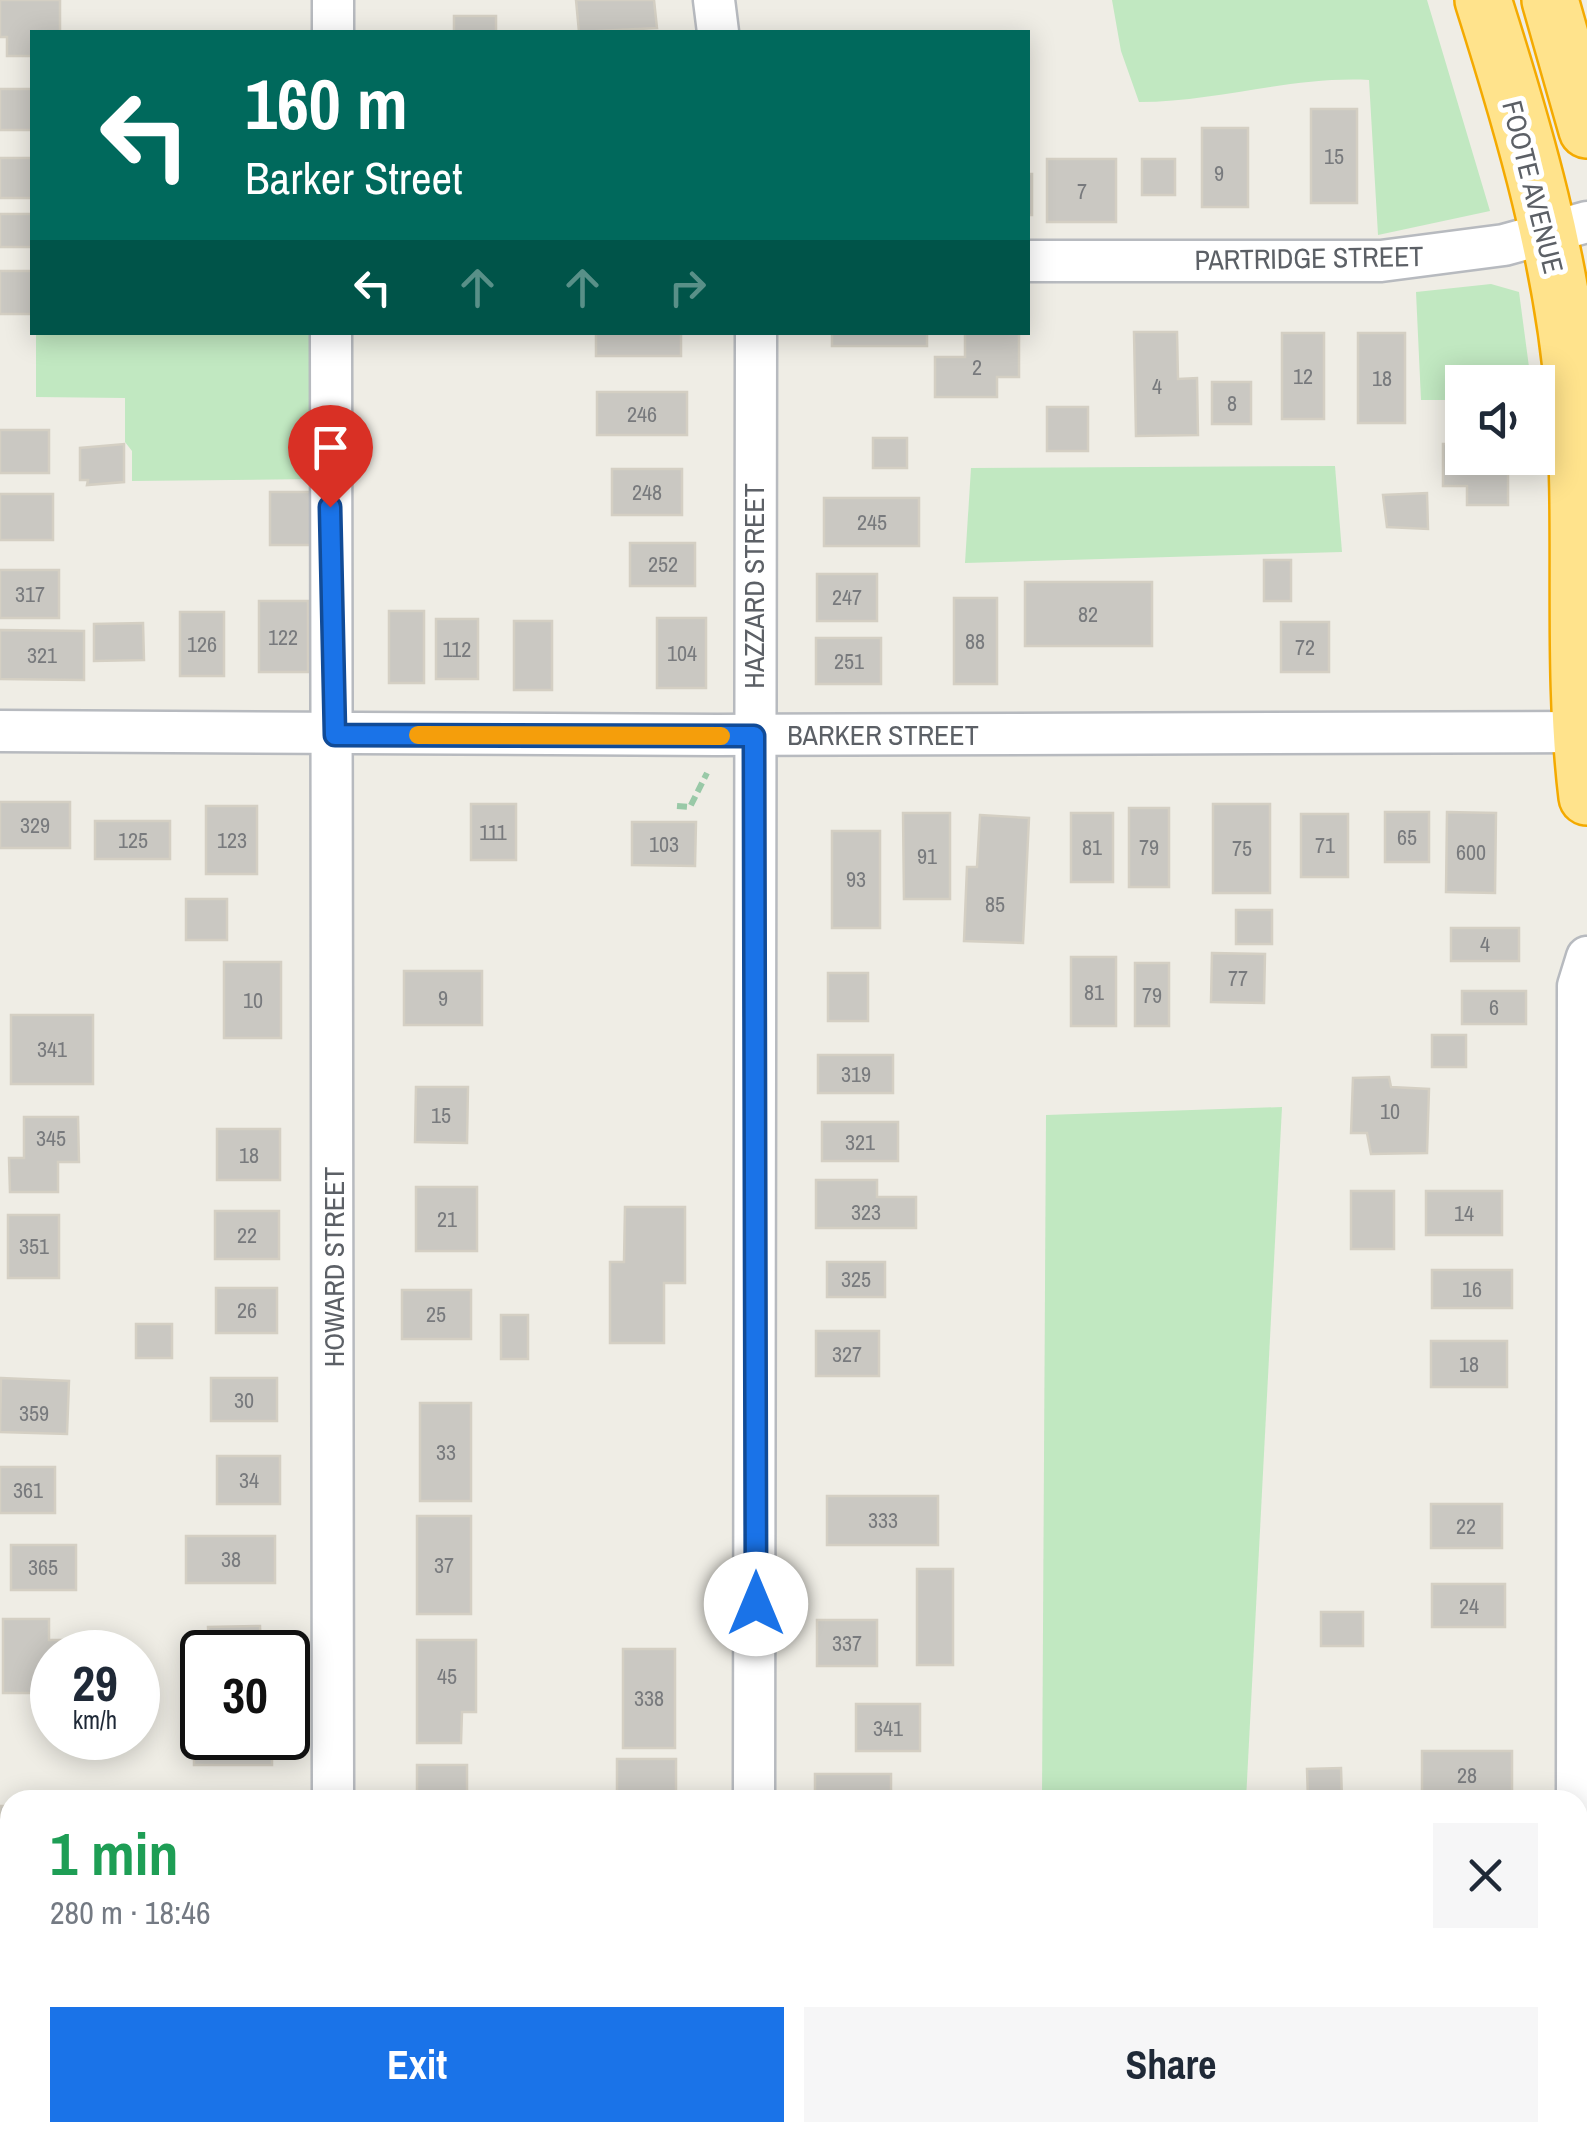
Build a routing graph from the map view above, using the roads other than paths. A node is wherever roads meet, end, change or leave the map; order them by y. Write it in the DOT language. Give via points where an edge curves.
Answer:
graph roads {
  1 [pos="333,0"];
  2 [pos="714,0"];
  3 [pos="1483,0"];
  4 [pos="1550,0"];
  5 [pos="333,30"];
  6 [pos="718,30"];
  7 [pos="1587,130"];
  8 [pos="1568,228"];
  9 [pos="1030,261"];
  10 [pos="331,335"];
  11 [pos="756,335"];
  12 [pos="0,731"];
  13 [pos="1583,732"];
  14 [pos="335,735"];
  15 [pos="754,736"];
  16 [pos="1587,797"];
  17 [pos="1587,957"];
  18 [pos="332,1790"];
  19 [pos="754,1790"];
  20 [pos="1577,1790"];
  1 -- 5 [label="street"];
  2 -- 6 [label="street"];
  3 -- 8 [label="highway, FOOTE AVENUE"];
  4 -- 7 [label="highway"];
  8 -- 9 [label="street, PARTRIDGE STREET" via="1504,245 1381,261"];
  8 -- 13 [label="highway, FOOTE AVENUE"];
  10 -- 14 [label="street, HOWARD STREET"];
  11 -- 15 [label="street, HAZZARD STREET"];
  12 -- 14 [label="street, BARKER STREET"];
  13 -- 15 [label="street, BARKER STREET"];
  13 -- 16 [label="highway, FOOTE AVENUE"];
  14 -- 15 [label="street, BARKER STREET"];
  14 -- 18 [label="street, HOWARD STREET"];
  15 -- 19 [label="street, HAZZARD STREET"];
  17 -- 20 [label="street" via="1578,986"];
}
